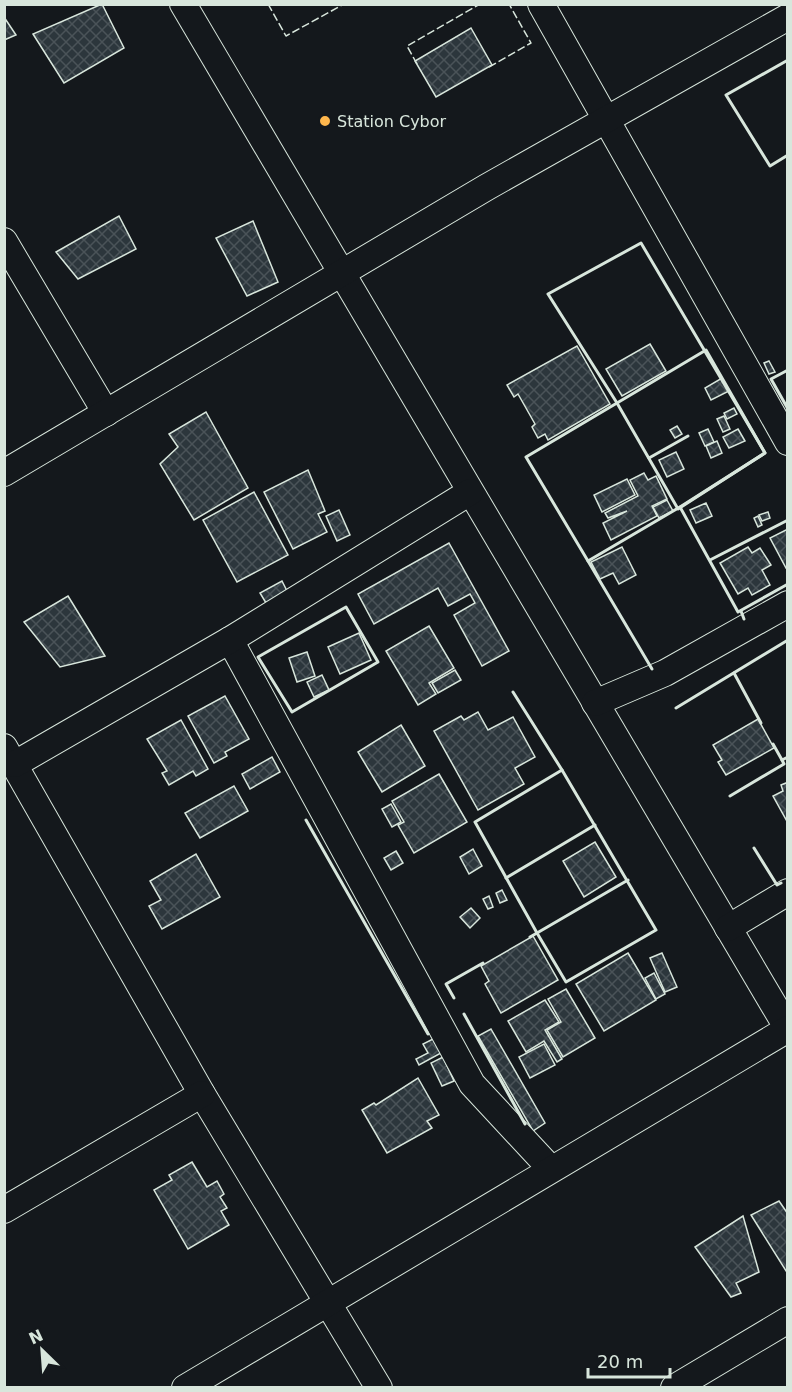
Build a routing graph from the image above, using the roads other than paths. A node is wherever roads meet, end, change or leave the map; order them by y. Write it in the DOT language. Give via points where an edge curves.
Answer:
graph roads {
  1 [pos="183,4"];
  2 [pos="541,4"];
  3 [pos="788,17"];
  4 [pos="607,120"];
  5 [pos="4,241"];
  6 [pos="341,274"];
  7 [pos="106,413"];
  8 [pos="788,442"];
  9 [pos="4,473"];
  10 [pos="470,492"];
  11 [pos="788,604"];
  12 [pos="230,640"];
  13 [pos="595,703"];
  14 [pos="10,756"];
  15 [pos="788,892"];
  16 [pos="728,928"];
  17 [pos="788,1029"];
  18 [pos="202,1094"];
  19 [pos="551,1169"];
  20 [pos="4,1210"];
  21 [pos="328,1302"];
  22 [pos="788,1320"];
  23 [pos="185,1388"];
  24 [pos="379,1388"];
  25 [pos="674,1388"];
  1 -- 6 [label="street"];
  2 -- 4 [label="street"];
  3 -- 4 [label="street"];
  4 -- 6 [label="street"];
  4 -- 8 [label="street"];
  5 -- 7 [label="street"];
  6 -- 7 [label="street"];
  6 -- 10 [label="street"];
  7 -- 9 [label="street"];
  10 -- 12 [label="street"];
  10 -- 13 [label="street"];
  11 -- 13 [label="street" via="664,673"];
  12 -- 14 [label="street"];
  12 -- 19 [label="street" via="472,1084"];
  13 -- 16 [label="street"];
  14 -- 18 [label="street"];
  15 -- 16 [label="street"];
  16 -- 17 [label="street"];
  17 -- 19 [label="street"];
  18 -- 20 [label="street"];
  18 -- 21 [label="street"];
  19 -- 21 [label="street"];
  21 -- 23 [label="street"];
  21 -- 24 [label="street"];
  22 -- 25 [label="street"];
}
